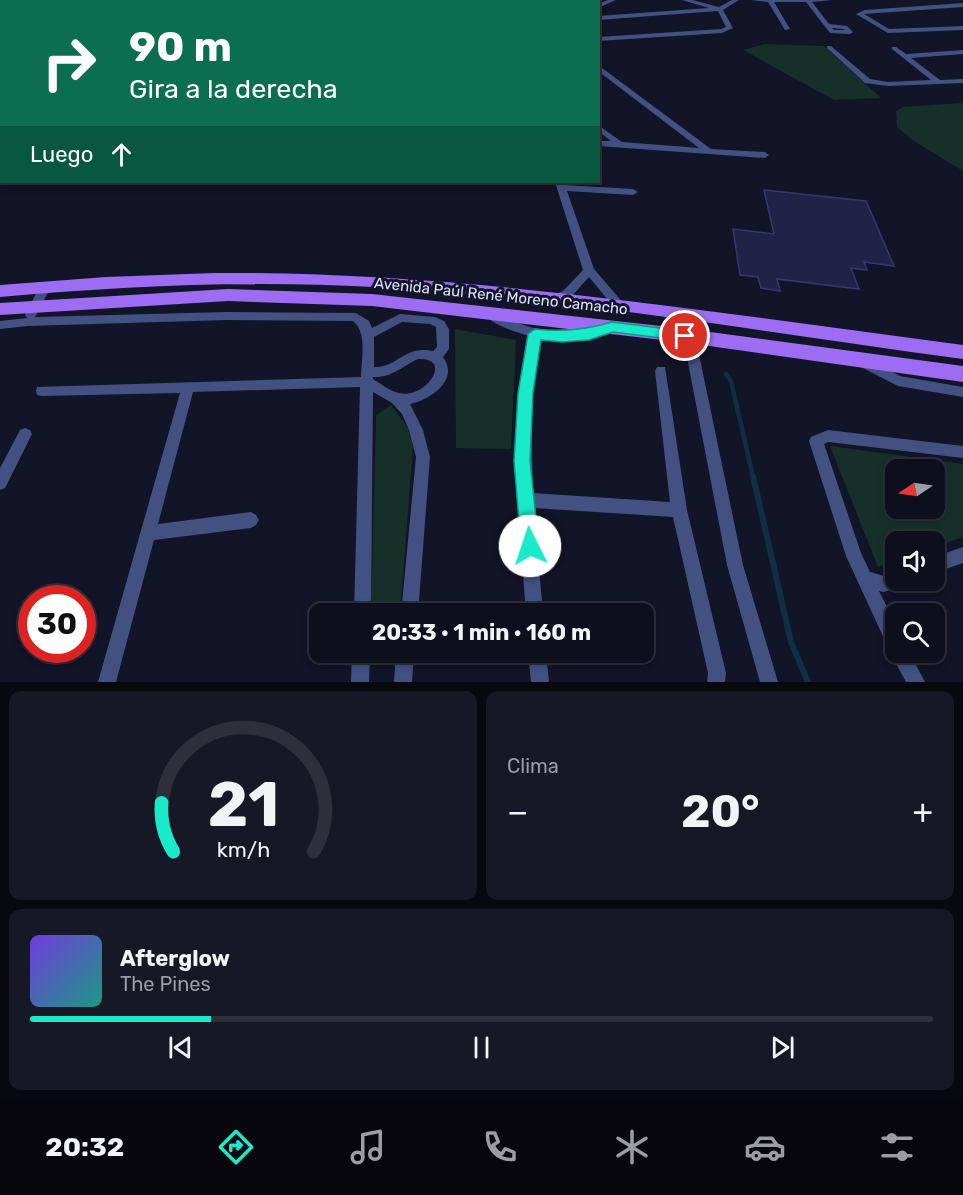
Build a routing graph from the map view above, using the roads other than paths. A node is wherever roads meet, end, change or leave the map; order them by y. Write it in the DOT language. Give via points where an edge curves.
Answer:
graph roads {
  1 [pos="685,0"];
  2 [pos="736,0"];
  3 [pos="753,0"];
  4 [pos="818,0"];
  5 [pos="829,0"];
  6 [pos="808,1"];
  7 [pos="771,2"];
  8 [pos="963,5"];
  9 [pos="720,9"];
  10 [pos="601,18"];
  11 [pos="827,26"];
  12 [pos="963,28"];
  13 [pos="787,30"];
  14 [pos="600,39"];
  15 [pos="829,47"];
  16 [pos="894,48"];
  17 [pos="963,52"];
  18 [pos="904,56"];
  19 [pos="600,69"];
  20 [pos="963,81"];
  21 [pos="938,82"];
  22 [pos="600,129"];
  23 [pos="600,143"];
  24 [pos="619,144"];
  25 [pos="709,151"];
  26 [pos="765,155"];
  27 [pos="560,185"];
  28 [pos="633,192"];
  29 [pos="589,271"];
  30 [pos="45,287"];
  31 [pos="0,291"];
  32 [pos="553,300"];
  33 [pos="621,308"];
  34 [pos="0,309"];
  35 [pos="404,311"];
  36 [pos="31,314"];
  37 [pos="489,314"];
  38 [pos="685,316"];
  39 [pos="0,325"];
  40 [pos="612,327"];
  41 [pos="535,334"];
  42 [pos="368,335"];
  43 [pos="688,336"];
  44 [pos="963,352"];
  45 [pos="435,357"];
  46 [pos="856,359"];
  47 [pos="661,371"];
  48 [pos="963,374"];
  49 [pos="367,376"];
  50 [pos="189,388"];
  51 [pos="42,391"];
  52 [pos="963,392"];
  53 [pos="397,399"];
  54 [pos="25,434"];
  55 [pos="963,452"];
  56 [pos="0,483"];
  57 [pos="526,500"];
  58 [pos="679,510"];
  59 [pos="251,520"];
  60 [pos="148,533"];
  61 [pos="963,555"];
  62 [pos="945,561"];
  63 [pos="865,579"];
  64 [pos="885,584"];
  65 [pos="362,603"];
  66 [pos="410,603"];
  67 [pos="534,603"];
  68 [pos="885,622"];
  69 [pos="361,663"];
  70 [pos="404,663"];
  71 [pos="538,663"];
  72 [pos="905,663"];
  73 [pos="107,682"];
  74 [pos="360,682"];
  75 [pos="403,682"];
  76 [pos="540,682"];
  77 [pos="716,682"];
  78 [pos="769,682"];
  79 [pos="916,682"];
  1 -- 9 [label="street"];
  2 -- 9 [label="street"];
  3 -- 7 [label="street"];
  4 -- 5 [label="street"];
  4 -- 6 [label="street"];
  6 -- 7 [label="street"];
  6 -- 11 [label="street"];
  7 -- 13 [label="street"];
  8 -- 12 [label="street" via="859,14 888,31"];
  9 -- 10 [label="street"];
  9 -- 14 [label="street" via="730,25 727,30"];
  15 -- 21 [label="street" via="868,81"];
  16 -- 18 [label="street"];
  17 -- 18 [label="street"];
  18 -- 21 [label="street"];
  19 -- 25 [label="street"];
  20 -- 21 [label="street"];
  22 -- 24 [label="street"];
  23 -- 24 [label="street"];
  24 -- 25 [label="street"];
  25 -- 26 [label="street"];
  27 -- 28 [label="street"];
  27 -- 29 [label="street"];
  29 -- 32 [label="street" via="567,294"];
  29 -- 33 [label="street"];
  30 -- 31 [label="main road, Avenida Paúl René Moreno Camacho"];
  30 -- 32 [label="main road, Avenida Paúl René Moreno Camacho" via="283,278 426,285"];
  30 -- 36 [label="street"];
  32 -- 33 [label="main road, Avenida Paúl René Moreno Camacho"];
  33 -- 38 [label="main road, Avenida Paúl René Moreno Camacho"];
  34 -- 36 [label="main road, Avenida Paúl René Moreno Camacho"];
  35 -- 36 [label="main road, Avenida Paúl René Moreno Camacho" via="372,300 228,295"];
  35 -- 37 [label="main road, Avenida Paúl René Moreno Camacho"];
  35 -- 42 [label="street"];
  35 -- 45 [label="street" via="440,324 443,349"];
  36 -- 39 [label="street"];
  36 -- 42 [label="street" via="356,317 365,324"];
  37 -- 40 [label="main road, Avenida Paúl René Moreno Camacho"];
  37 -- 41 [label="street"];
  38 -- 43 [label="street"];
  38 -- 44 [label="main road, Avenida Paúl René Moreno Camacho"];
  40 -- 41 [label="street" via="562,337"];
  40 -- 43 [label="main road, Avenida Paúl René Moreno Camacho"];
  41 -- 57 [label="street" via="525,393 522,461"];
  42 -- 49 [label="street"];
  43 -- 46 [label="main road, Avenida Paúl René Moreno Camacho"];
  43 -- 78 [label="street" via="735,566"];
  45 -- 49 [label="street" via="411,356 384,372"];
  45 -- 53 [label="street" via="441,366 441,380 434,390 409,401"];
  46 -- 48 [label="main road, Avenida Paúl René Moreno Camacho"];
  46 -- 52 [label="street" via="898,381"];
  47 -- 58 [label="street"];
  49 -- 50 [label="street"];
  49 -- 53 [label="street"];
  49 -- 65 [label="street"];
  50 -- 51 [label="street"];
  50 -- 60 [label="street"];
  53 -- 66 [label="street" via="416,430 423,457"];
  54 -- 56 [label="street"];
  55 -- 63 [label="street" via="828,436 816,441"];
  57 -- 58 [label="street"];
  57 -- 67 [label="street"];
  58 -- 77 [label="street"];
  59 -- 60 [label="street"];
  60 -- 73 [label="street"];
  61 -- 62 [label="street"];
  63 -- 64 [label="street"];
  63 -- 68 [label="street"];
  69 -- 74 [label="street"];
  70 -- 75 [label="street"];
  71 -- 76 [label="street"];
  72 -- 79 [label="street"];
}
